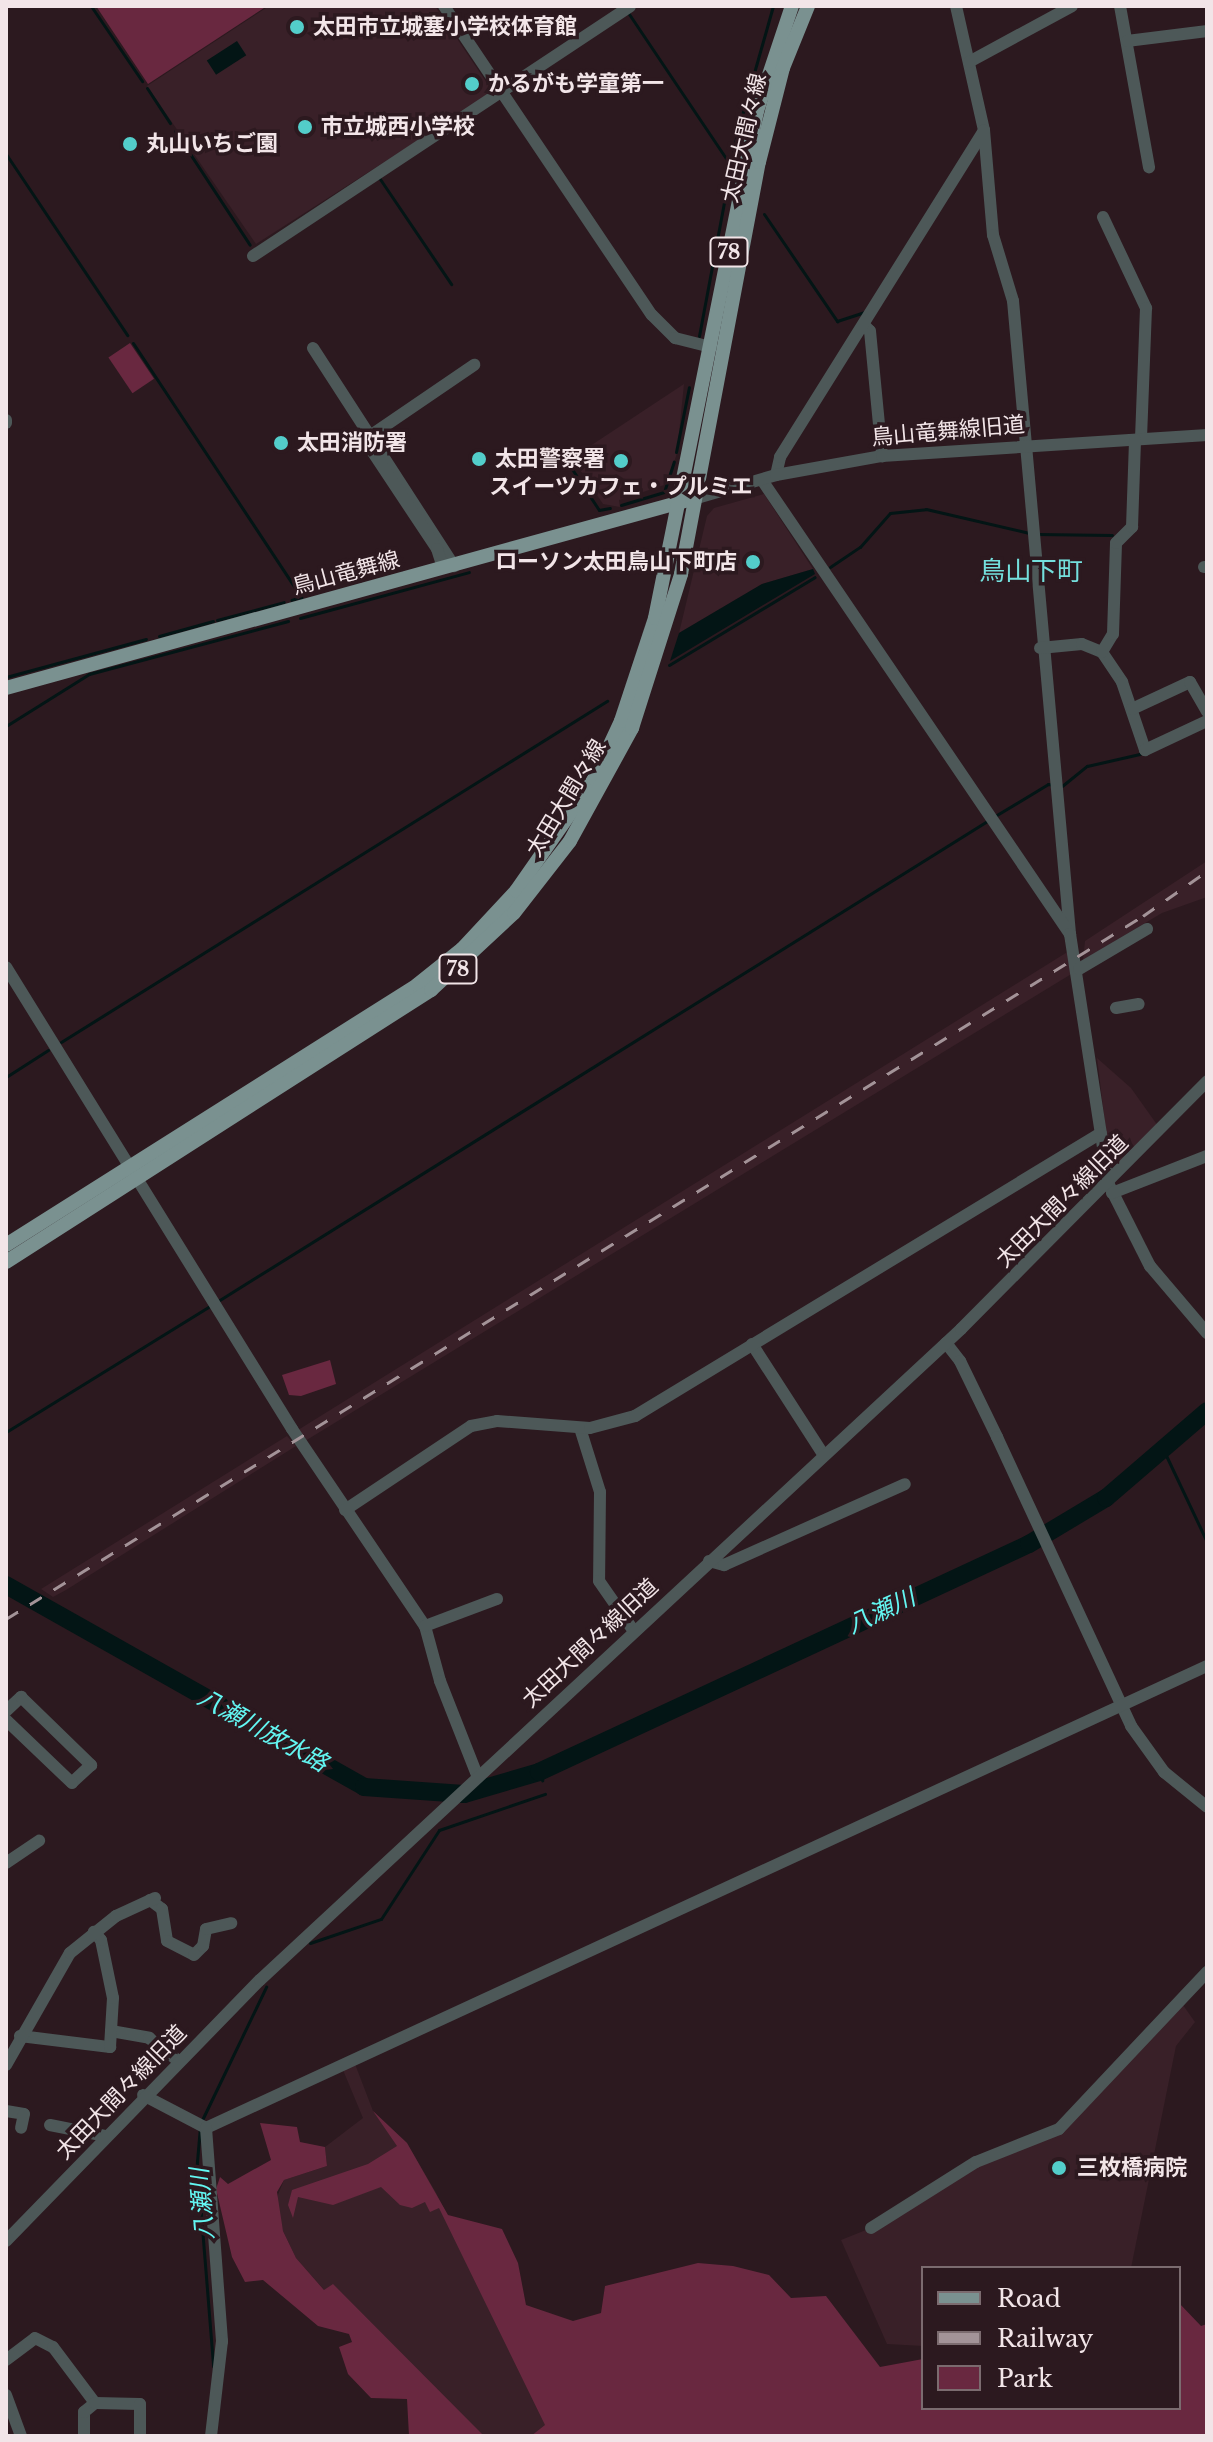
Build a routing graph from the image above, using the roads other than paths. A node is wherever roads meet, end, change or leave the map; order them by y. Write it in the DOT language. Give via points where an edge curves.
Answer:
graph roads {
  1 [pos="444,6"];
  2 [pos="630,6"];
  3 [pos="792,6"];
  4 [pos="808,6"];
  5 [pos="956,6"];
  6 [pos="1072,6"];
  7 [pos="1120,6"];
  8 [pos="1207,31"];
  9 [pos="1127,41"];
  10 [pos="969,62"];
  11 [pos="501,92"];
  12 [pos="984,130"];
  13 [pos="1149,167"];
  14 [pos="1103,217"];
  15 [pos="253,256"];
  16 [pos="864,325"];
  17 [pos="711,347"];
  18 [pos="474,365"];
  19 [pos="1207,435"];
  20 [pos="368,437"];
  21 [pos="1138,440"];
  22 [pos="1027,443"];
  23 [pos="882,456"];
  24 [pos="776,475"];
  25 [pos="762,480"];
  26 [pos="697,498"];
  27 [pos="681,502"];
  28 [pos="448,567"];
  29 [pos="1040,648"];
  30 [pos="1102,652"];
  31 [pos="6,688"];
  32 [pos="1132,709"];
  33 [pos="1207,712"];
  34 [pos="1207,721"];
  35 [pos="1147,929"];
  36 [pos="1070,934"];
  37 [pos="6,967"];
  38 [pos="1079,969"];
  39 [pos="1139,1004"];
  40 [pos="1116,1008"];
  41 [pos="1207,1081"];
  42 [pos="1101,1133"];
  43 [pos="1207,1156"];
  44 [pos="135,1174"];
  45 [pos="1111,1189"];
  46 [pos="6,1245"];
  47 [pos="6,1262"];
  48 [pos="1207,1333"];
  49 [pos="946,1343"];
  50 [pos="752,1344"];
  51 [pos="580,1428"];
  52 [pos="823,1454"];
  53 [pos="905,1484"];
  54 [pos="345,1510"];
  55 [pos="709,1561"];
  56 [pos="497,1599"];
  57 [pos="425,1626"];
  58 [pos="633,1630"];
  59 [pos="1207,1666"];
  60 [pos="1121,1706"];
  61 [pos="6,1711"];
  62 [pos="6,1720"];
  63 [pos="474,1778"];
  64 [pos="1207,1807"];
  65 [pos="39,1841"];
  66 [pos="6,1863"];
  67 [pos="231,1923"];
  68 [pos="94,1932"];
  69 [pos="1207,1972"];
  70 [pos="111,2031"];
  71 [pos="20,2036"];
  72 [pos="178,2061"];
  73 [pos="6,2065"];
  74 [pos="143,2095"];
  75 [pos="6,2111"];
  76 [pos="50,2125"];
  77 [pos="200,2125"];
  78 [pos="21,2128"];
  79 [pos="105,2136"];
  80 [pos="871,2228"];
  81 [pos="6,2241"];
  82 [pos="6,2360"];
  83 [pos="6,2395"];
  84 [pos="95,2403"];
  85 [pos="21,2436"];
  86 [pos="84,2436"];
  87 [pos="140,2436"];
  88 [pos="211,2436"];
  1 -- 11 [label="street"];
  2 -- 11 [label="street"];
  3 -- 17 [label="main road, 太田大間々線 / 78" via="757,111"];
  4 -- 26 [label="main road, 太田大間々線 / 78" via="783,68 759,162"];
  5 -- 10 [label="street"];
  6 -- 10 [label="street"];
  7 -- 9 [label="street"];
  8 -- 9 [label="street"];
  9 -- 13 [label="street"];
  10 -- 12 [label="street"];
  11 -- 15 [label="street"];
  11 -- 17 [label="street" via="657,322 675,338"];
  12 -- 16 [label="street"];
  12 -- 22 [label="street" via="993,231 1013,301"];
  14 -- 21 [label="street" via="1146,308"];
  16 -- 23 [label="street" via="870,331"];
  16 -- 24 [label="street" via="780,457"];
  17 -- 27 [label="main road, 太田大間々線 / 78"];
  18 -- 20 [label="street"];
  19 -- 21 [label="street, 鳥山竜舞線旧道"];
  20 -- 20 [label="street" via="337,399 313,348"];
  20 -- 28 [label="street"];
  21 -- 22 [label="street, 鳥山竜舞線旧道"];
  21 -- 30 [label="street" via="1132,527 1116,543 1113,634"];
  22 -- 23 [label="street, 鳥山竜舞線旧道"];
  22 -- 29 [label="street"];
  23 -- 24 [label="street, 鳥山竜舞線旧道"];
  24 -- 25 [label="street, 鳥山竜舞線旧道"];
  25 -- 26 [label="street, 鳥山竜舞線旧道"];
  25 -- 36 [label="street"];
  26 -- 27 [label="main road, 鳥山竜舞線"];
  26 -- 44 [label="main road, 太田大間々線 / 78" via="677,589 632,728 578,828 522,904 466,962 396,1015"];
  27 -- 28 [label="main road, 鳥山竜舞線"];
  27 -- 44 [label="main road, 太田大間々線 / 78" via="652,628 621,721 594,779 516,891 462,949 387,1008"];
  28 -- 31 [label="main road, 鳥山竜舞線"];
  29 -- 30 [label="street" via="1082,644"];
  29 -- 36 [label="street"];
  30 -- 32 [label="street"];
  32 -- 33 [label="street" via="1190,682"];
  32 -- 34 [label="street" via="1145,750"];
  35 -- 38 [label="street"];
  36 -- 38 [label="street"];
  37 -- 44 [label="street"];
  38 -- 42 [label="street"];
  39 -- 40 [label="street"];
  41 -- 45 [label="street, 太田大間々線旧道"];
  42 -- 45 [label="street"];
  42 -- 50 [label="street"];
  43 -- 45 [label="street"];
  44 -- 46 [label="main road, 太田大間々線 / 78"];
  44 -- 47 [label="main road, 太田大間々線 / 78"];
  44 -- 54 [label="street"];
  45 -- 48 [label="street" via="1150,1266"];
  45 -- 49 [label="street, 太田大間々線旧道"];
  49 -- 52 [label="street, 太田大間々線旧道"];
  49 -- 60 [label="street" via="960,1361"];
  50 -- 51 [label="street" via="635,1416"];
  50 -- 52 [label="street"];
  51 -- 54 [label="street" via="497,1421 471,1426"];
  51 -- 58 [label="street" via="600,1492 599,1581"];
  52 -- 55 [label="street, 太田大間々線旧道"];
  53 -- 55 [label="street" via="724,1565"];
  54 -- 57 [label="street"];
  55 -- 58 [label="street, 太田大間々線旧道"];
  56 -- 57 [label="street"];
  57 -- 63 [label="street"];
  58 -- 63 [label="street, 太田大間々線旧道"];
  59 -- 60 [label="street"];
  60 -- 64 [label="street" via="1164,1772"];
  60 -- 77 [label="street"];
  61 -- 62 [label="street" via="21,1697 91,1765 72,1783"];
  63 -- 72 [label="street, 太田大間々線旧道"];
  65 -- 66 [label="street"];
  67 -- 68 [label="street" via="206,1929 203,1946 194,1955 167,1941 162,1909 153,1899"];
  68 -- 70 [label="street" via="101,1940 113,1998"];
  68 -- 71 [label="street" via="70,1953"];
  69 -- 80 [label="street" via="1059,2129 976,2162"];
  70 -- 71 [label="street" via="110,2047"];
  70 -- 72 [label="street" via="149,2038"];
  71 -- 73 [label="street"];
  72 -- 74 [label="street, 太田大間々線旧道"];
  74 -- 77 [label="street"];
  74 -- 79 [label="street, 太田大間々線旧道"];
  75 -- 78 [label="street" via="24,2114"];
  76 -- 79 [label="street"];
  77 -- 88 [label="street" via="222,2341"];
  79 -- 81 [label="street, 太田大間々線旧道"];
  82 -- 84 [label="street" via="35,2338 53,2347"];
  83 -- 85 [label="street"];
  84 -- 86 [label="street" via="84,2412"];
  84 -- 87 [label="street" via="140,2404"];
}
